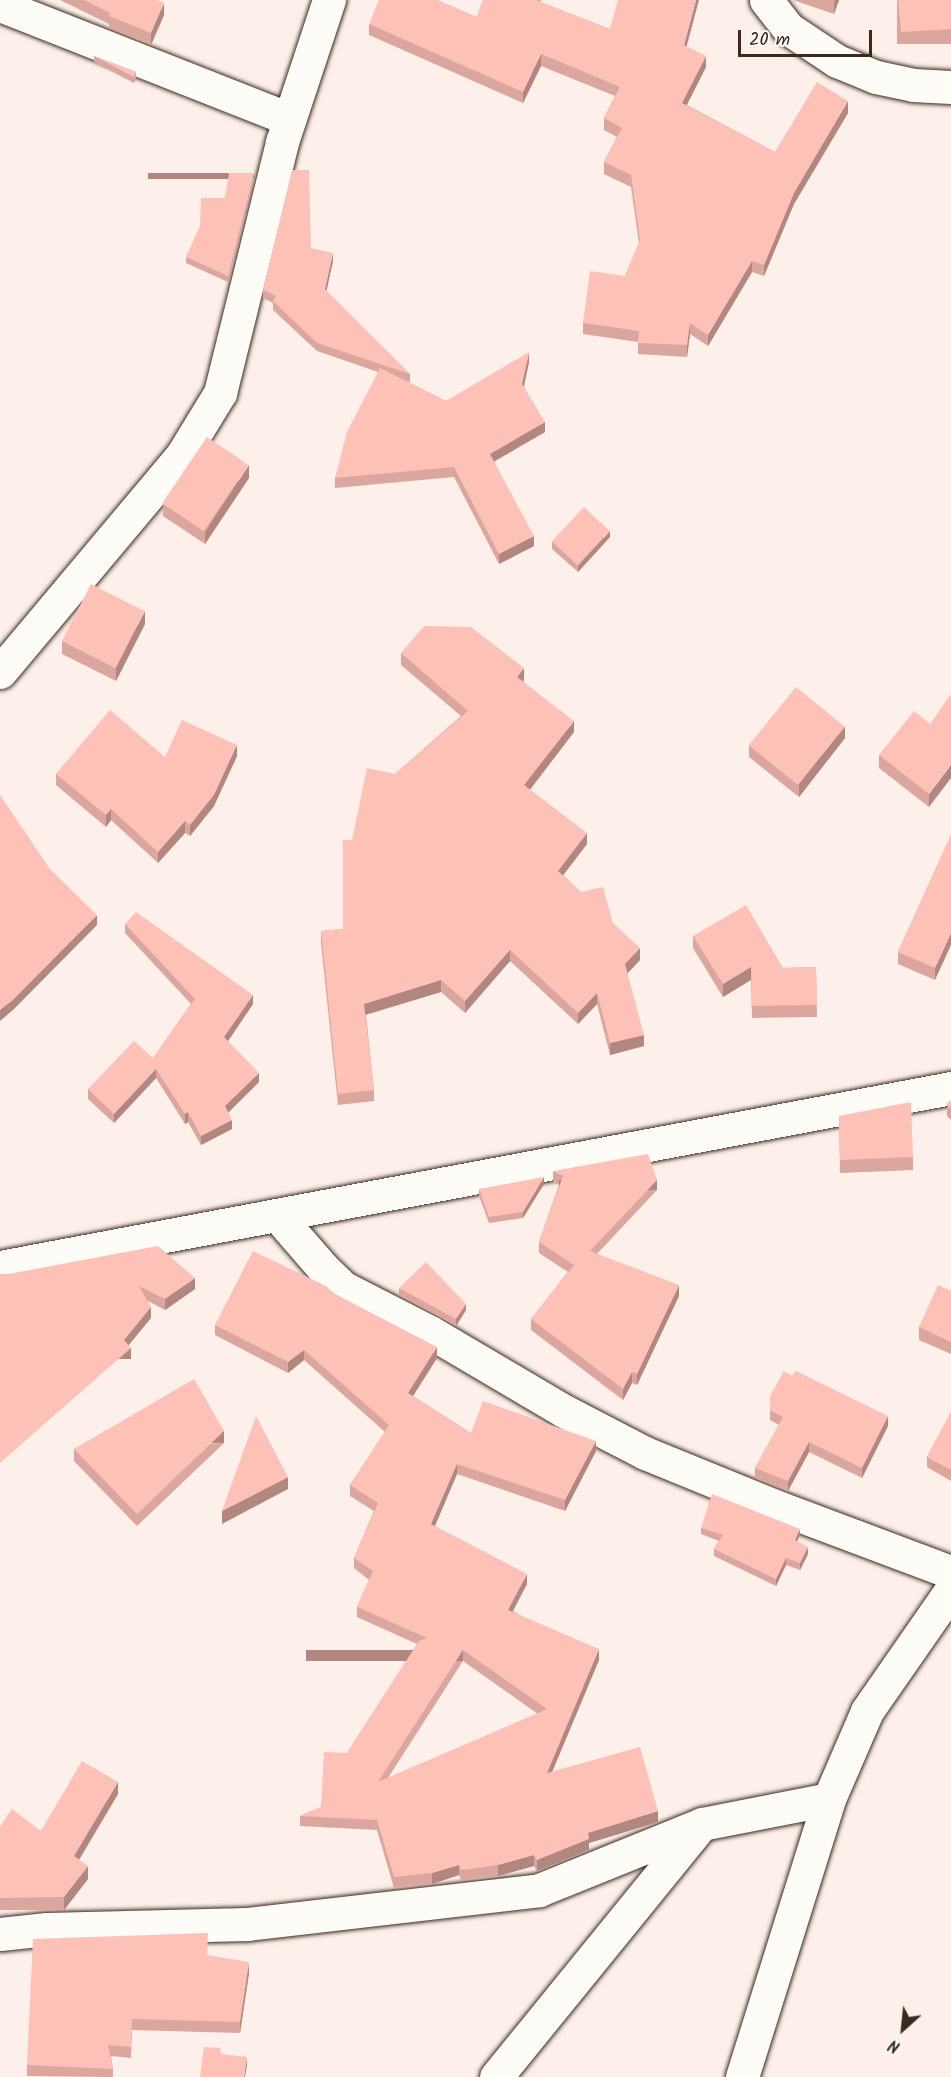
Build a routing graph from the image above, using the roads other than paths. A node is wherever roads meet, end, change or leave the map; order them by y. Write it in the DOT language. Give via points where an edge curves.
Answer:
graph roads {
  1 [pos="330,0"];
  2 [pos="766,0"];
  3 [pos="0,5"];
  4 [pos="951,87"];
  5 [pos="289,119"];
  6 [pos="0,672"];
  7 [pos="951,1088"];
  8 [pos="277,1215"];
  9 [pos="0,1267"];
  10 [pos="951,1572"];
  11 [pos="951,1590"];
  12 [pos="829,1798"];
  13 [pos="702,1824"];
  14 [pos="0,1934"];
  15 [pos="496,2077"];
  16 [pos="742,2077"];
  1 -- 5 [label="street"];
  2 -- 4 [label="street" via="789,29 837,61 904,83"];
  3 -- 5 [label="street"];
  5 -- 6 [label="street" via="220,393 182,455"];
  7 -- 8 [label="street"];
  8 -- 9 [label="street"];
  8 -- 10 [label="street" via="344,1288 429,1332 564,1411 645,1453"];
  11 -- 12 [label="street" via="867,1711"];
  12 -- 13 [label="street"];
  12 -- 16 [label="street"];
  13 -- 14 [label="street" via="539,1890 247,1924 47,1929"];
  13 -- 15 [label="street"];
}
